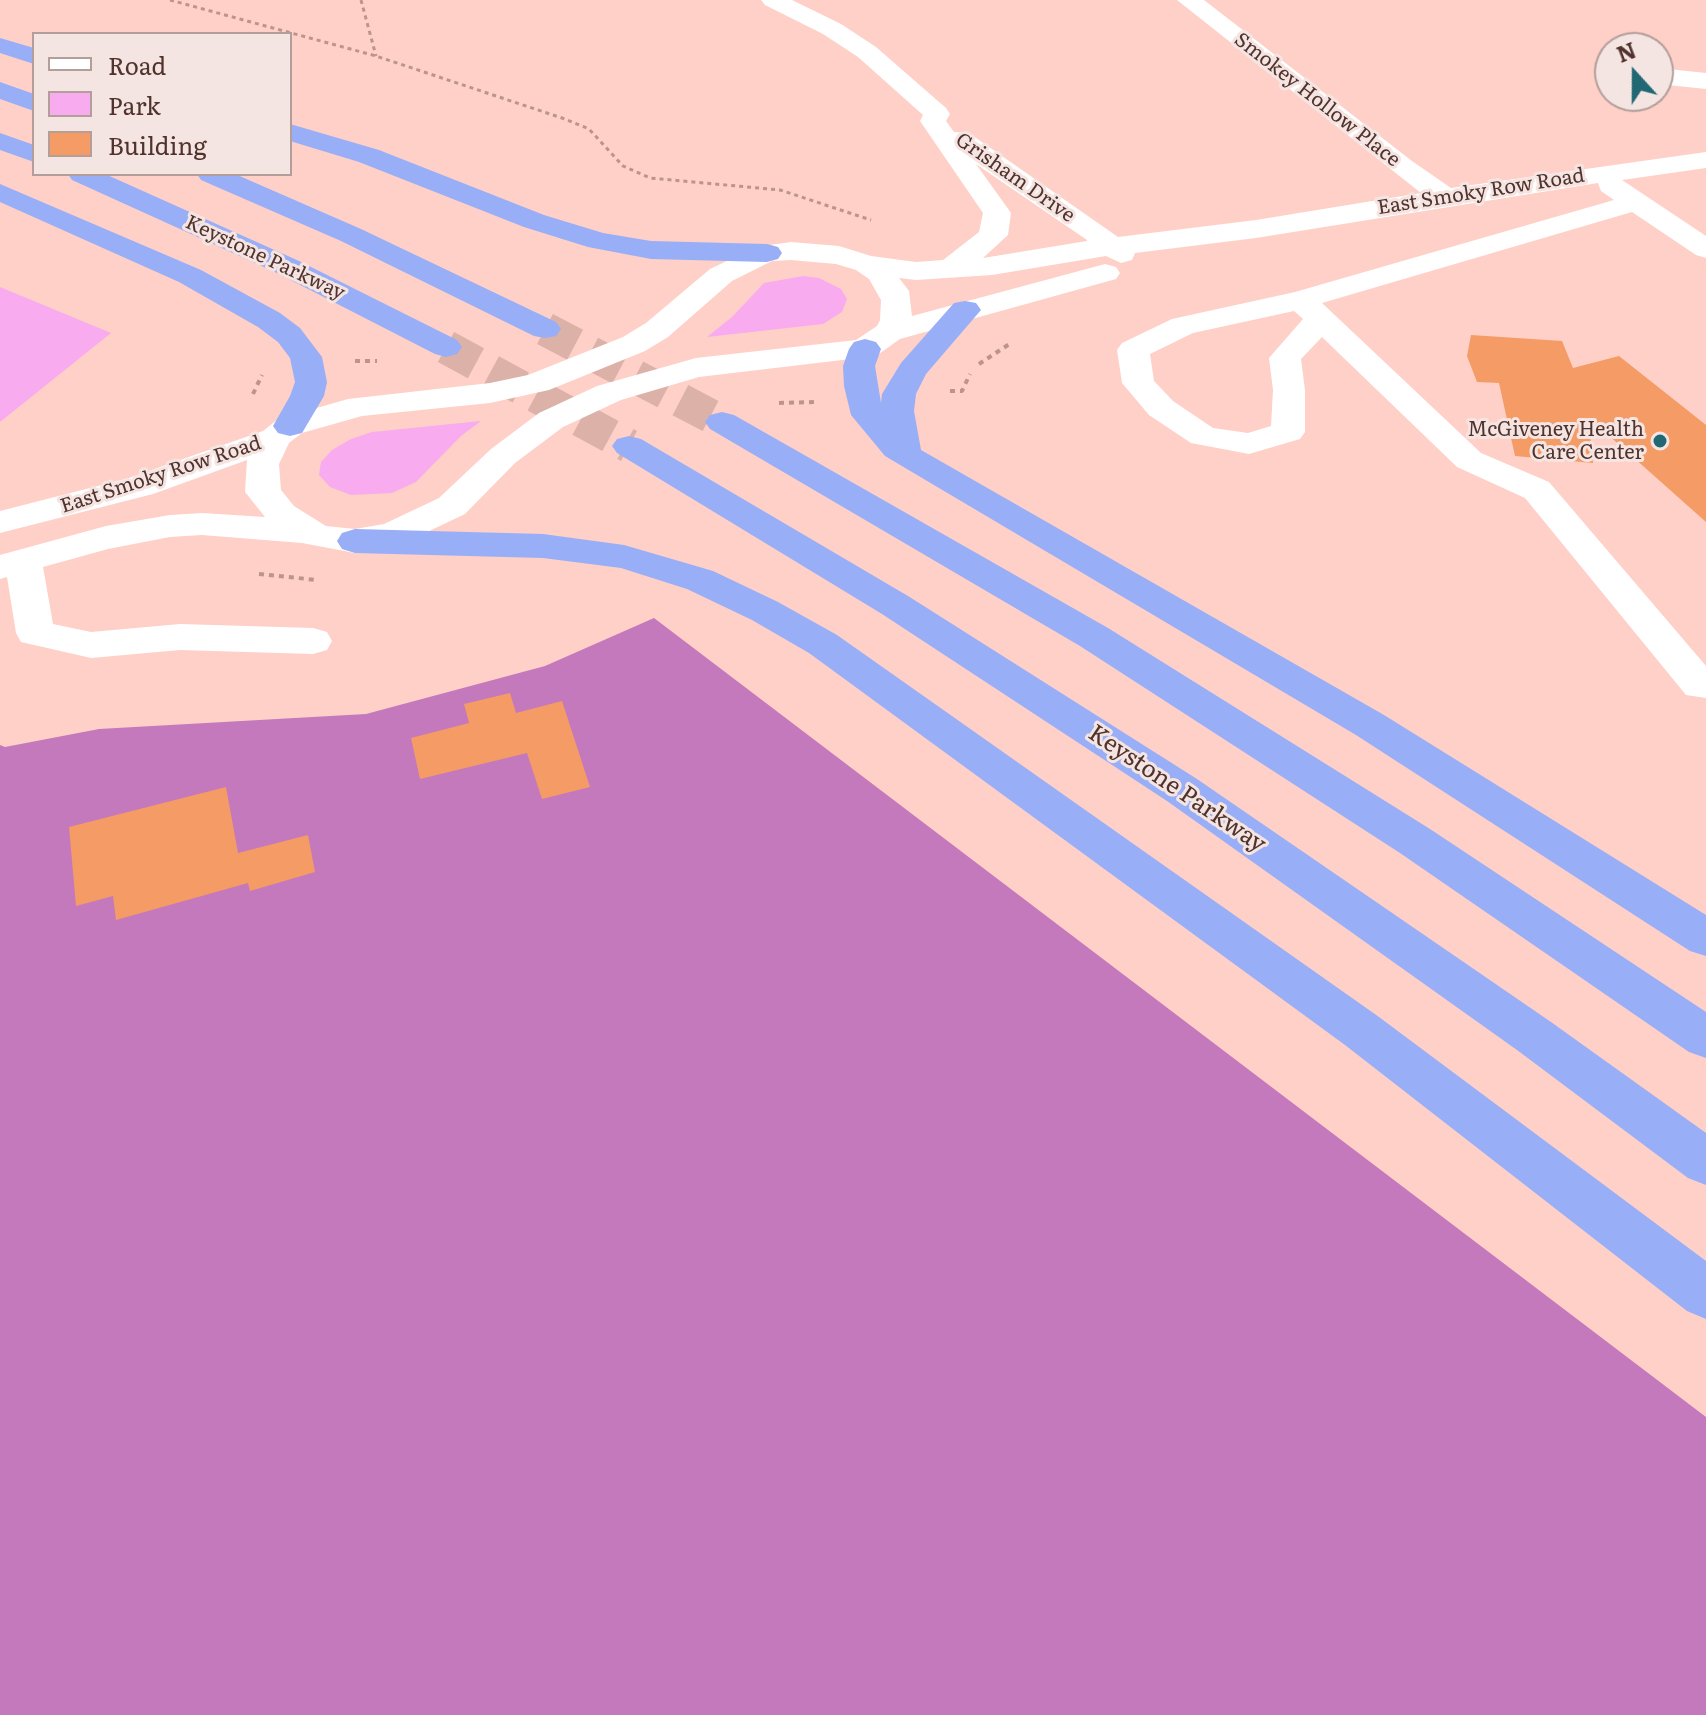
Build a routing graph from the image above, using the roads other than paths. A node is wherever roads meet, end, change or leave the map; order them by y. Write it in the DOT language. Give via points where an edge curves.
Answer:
graph roads {
  1 [pos="773,0"];
  2 [pos="1189,0"];
  3 [pos="0,45"];
  4 [pos="32,55"];
  5 [pos="1674,78"];
  6 [pos="1706,81"];
  7 [pos="0,90"];
  8 [pos="32,102"];
  9 [pos="933,121"];
  10 [pos="292,133"];
  11 [pos="0,141"];
  12 [pos="32,153"];
  13 [pos="1706,160"];
  14 [pos="1596,174"];
  15 [pos="86,176"];
  16 [pos="216,176"];
  17 [pos="0,192"];
  18 [pos="1446,197"];
  19 [pos="1636,202"];
  20 [pos="1115,249"];
  21 [pos="1706,249"];
  22 [pos="767,253"];
  23 [pos="867,264"];
  24 [pos="949,270"];
  25 [pos="965,310"];
  26 [pos="1311,310"];
  27 [pos="545,329"];
  28 [pos="877,340"];
  29 [pos="446,347"];
  30 [pos="722,422"];
  31 [pos="282,432"];
  32 [pos="629,446"];
  33 [pos="905,455"];
  34 [pos="0,522"];
  35 [pos="307,532"];
  36 [pos="355,541"];
  37 [pos="11,564"];
  38 [pos="313,641"];
  39 [pos="1706,684"];
  40 [pos="1706,938"];
  41 [pos="1706,1038"];
  42 [pos="1706,1162"];
  43 [pos="1706,1293"];
  1 -- 9 [label="street, Grisham Drive" via="867,52 937,114"];
  2 -- 18 [label="street, Smokey Hollow Place"];
  3 -- 4 [label="highway"];
  5 -- 6 [label="street"];
  7 -- 8 [label="highway"];
  9 -- 20 [label="street, Grisham Drive"];
  9 -- 24 [label="street, Grisham Drive" via="997,213 993,235"];
  10 -- 22 [label="highway" via="598,241 651,250"];
  11 -- 12 [label="highway"];
  13 -- 14 [label="street, East Smoky Row Road"];
  14 -- 18 [label="street, East Smoky Row Road"];
  14 -- 19 [label="street"];
  15 -- 29 [label="highway, Keystone Parkway" via="288,267"];
  16 -- 27 [label="highway"];
  17 -- 31 [label="highway" via="190,276 289,335 306,357 311,382"];
  18 -- 20 [label="street, East Smoky Row Road"];
  19 -- 21 [label="street"];
  19 -- 26 [label="street"];
  20 -- 24 [label="street, East Smoky Row Road"];
  20 -- 25 [label="street, East Smoky Row Road"];
  22 -- 23 [label="street, East Smoky Row Road" via="821,253"];
  22 -- 31 [label="street, East Smoky Row Road" via="721,275 634,344 569,372 490,393 360,406"];
  23 -- 24 [label="street, East Smoky Row Road"];
  23 -- 28 [label="street" via="894,291 896,320"];
  25 -- 28 [label="street, East Smoky Row Road"];
  25 -- 33 [label="highway" via="912,370 899,394"];
  26 -- 26 [label="street" via="1183,326 1133,350 1138,383 1161,408 1203,436 1249,444 1288,432 1285,358"];
  26 -- 39 [label="street" via="1469,460 1537,490 1700,685"];
  28 -- 33 [label="highway" via="859,366 861,397 868,415"];
  28 -- 36 [label="street, East Smoky Row Road" via="696,368 609,393 527,437 452,506 393,534"];
  30 -- 41 [label="highway" via="1094,637 1415,841"];
  31 -- 34 [label="street, East Smoky Row Road" via="141,486"];
  31 -- 35 [label="street" via="262,464 263,492 281,514"];
  32 -- 42 [label="highway, Keystone Parkway" via="895,605 1182,790"];
  33 -- 40 [label="highway" via="1357,717"];
  35 -- 36 [label="street, East Smoky Row Road"];
  35 -- 37 [label="street, East Smoky Row Road" via="170,526"];
  36 -- 43 [label="highway" via="543,546 624,557 700,580 775,617 823,644 1362,1031"];
  37 -- 38 [label="street" via="35,633 91,645 180,637"];
}
